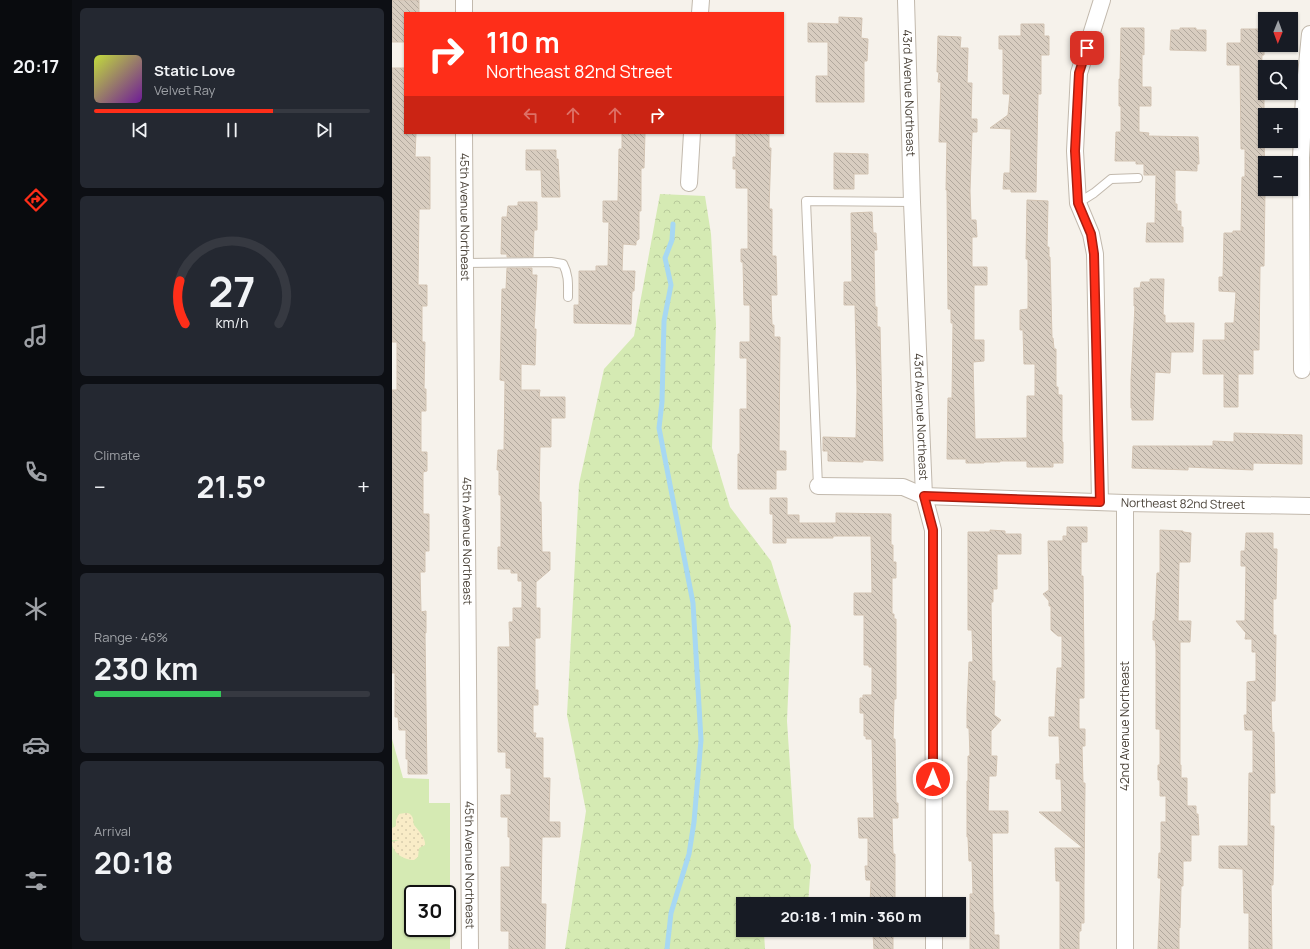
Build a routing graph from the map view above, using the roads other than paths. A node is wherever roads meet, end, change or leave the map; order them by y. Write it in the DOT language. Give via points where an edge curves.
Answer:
graph roads {
  1 [pos="464,0"];
  2 [pos="701,0"];
  3 [pos="906,0"];
  4 [pos="909,0"];
  5 [pos="1102,0"];
  6 [pos="464,12"];
  7 [pos="700,12"];
  8 [pos="1310,34"];
  9 [pos="464,134"];
  10 [pos="692,134"];
  11 [pos="1138,178"];
  12 [pos="689,184"];
  13 [pos="912,202"];
  14 [pos="1078,203"];
  15 [pos="464,263"];
  16 [pos="568,297"];
  17 [pos="1302,370"];
  18 [pos="818,486"];
  19 [pos="924,496"];
  20 [pos="1100,502"];
  21 [pos="1125,503"];
  22 [pos="1310,506"];
  23 [pos="934,897"];
  24 [pos="934,937"];
  25 [pos="470,949"];
  26 [pos="934,949"];
  27 [pos="1125,949"];
  1 -- 6 [label="street"];
  2 -- 7 [label="street"];
  3 -- 4 [label="street"];
  3 -- 13 [label="street, 43rd Avenue Northeast"];
  5 -- 14 [label="street" via="1079,73 1075,151"];
  8 -- 17 [label="street" via="1301,158"];
  9 -- 15 [label="street, 45th Avenue Northeast"];
  10 -- 12 [label="street"];
  11 -- 14 [label="lane" via="1111,179"];
  13 -- 18 [label="lane" via="806,201"];
  13 -- 19 [label="street, 43rd Avenue Northeast"];
  14 -- 20 [label="street" via="1091,234 1094,254"];
  15 -- 16 [label="lane" via="563,264 567,271"];
  15 -- 25 [label="street, 45th Avenue Northeast"];
  18 -- 19 [label="street, Northeast 82nd Street" via="904,487"];
  19 -- 20 [label="street, Northeast 82nd Street"];
  19 -- 23 [label="street, 43rd Avenue Northeast" via="933,530"];
  20 -- 21 [label="street, Northeast 82nd Street"];
  21 -- 22 [label="street, Northeast 82nd Street"];
  21 -- 27 [label="street, 42nd Avenue Northeast"];
  24 -- 26 [label="street"];
}
